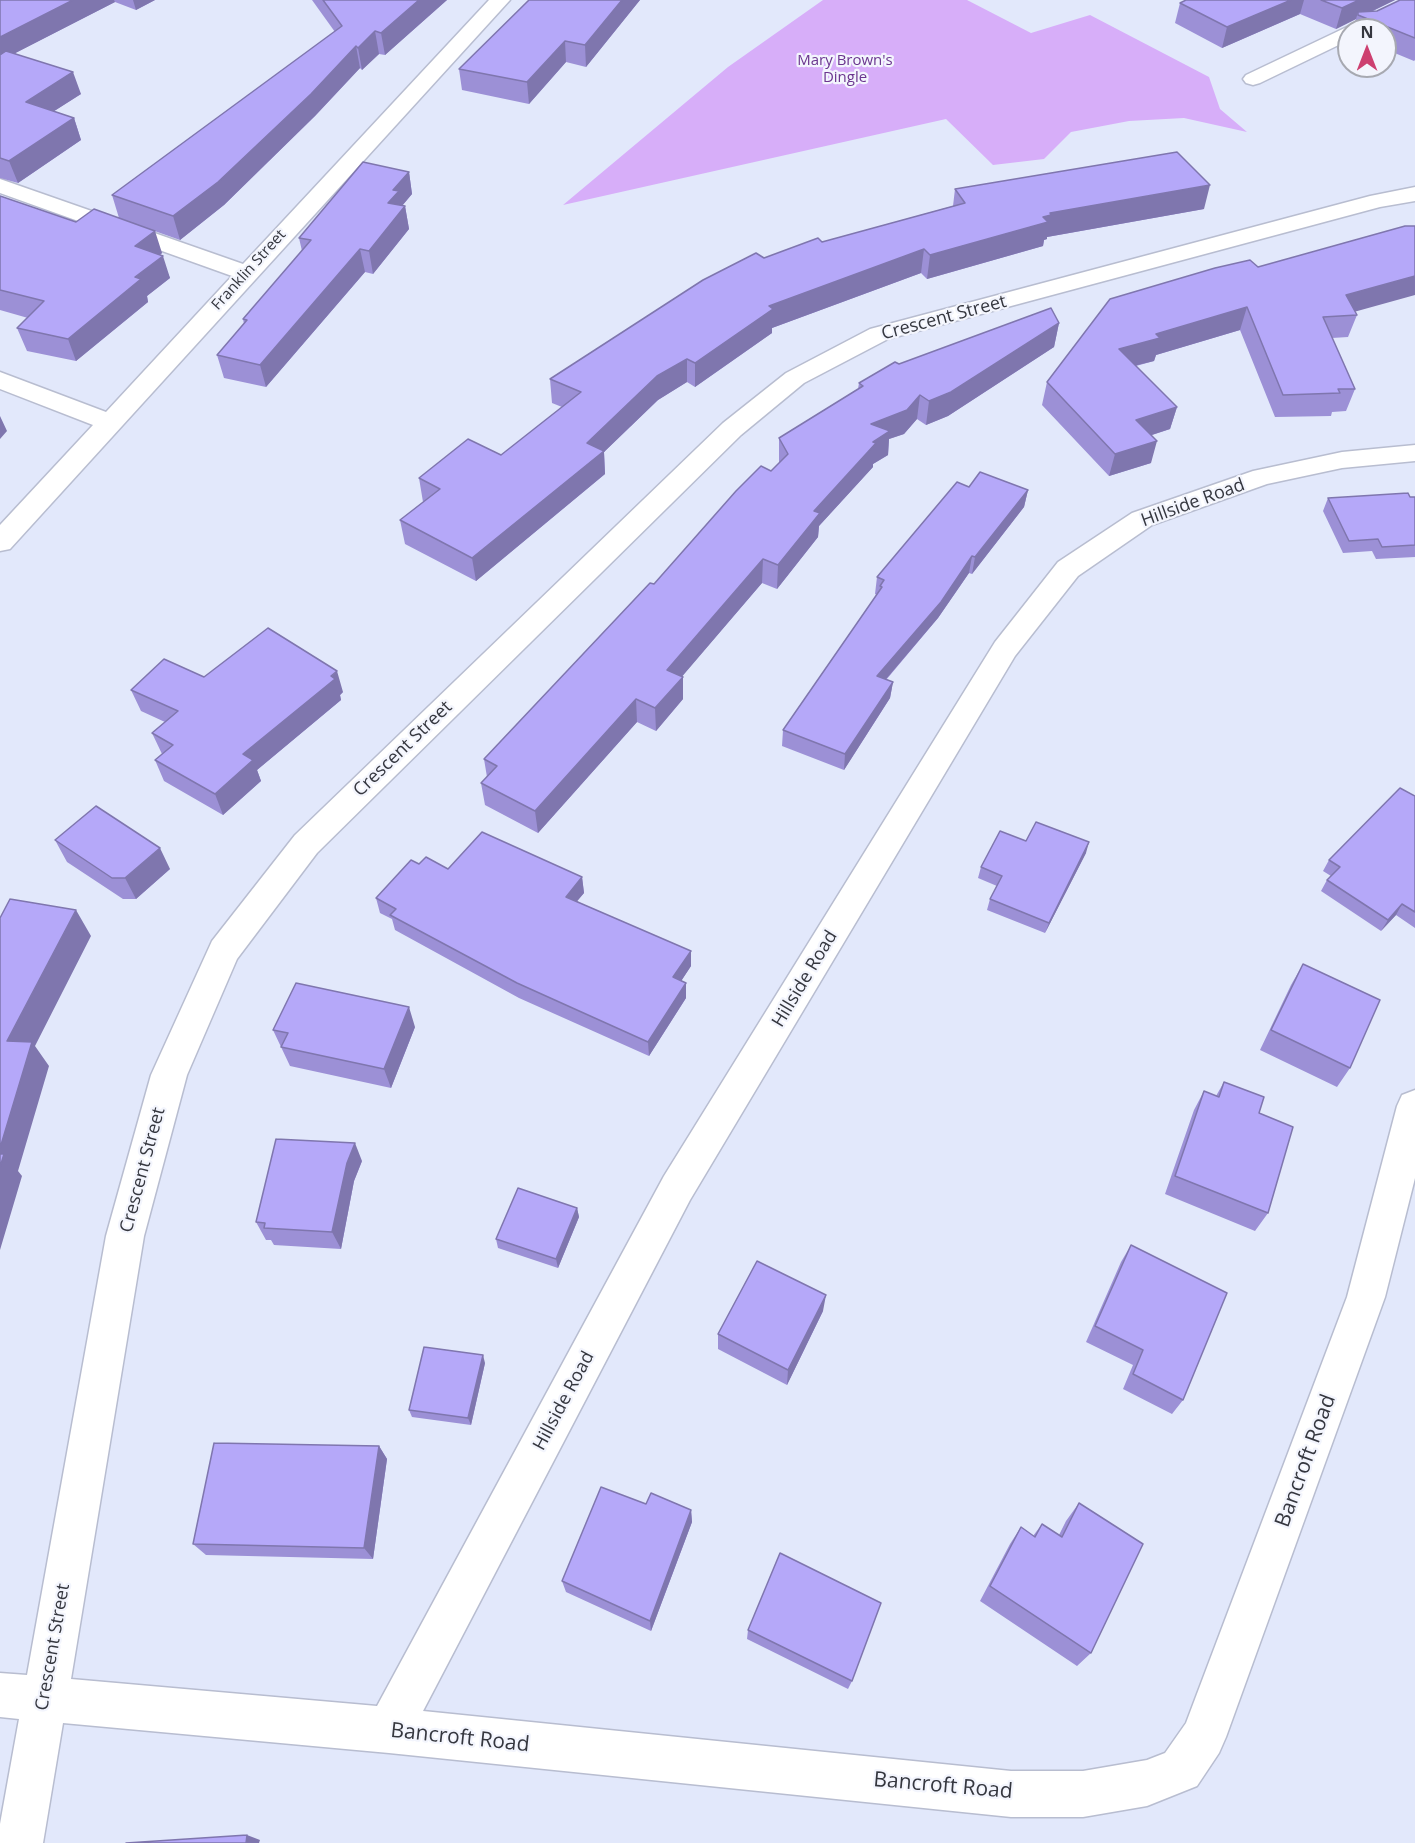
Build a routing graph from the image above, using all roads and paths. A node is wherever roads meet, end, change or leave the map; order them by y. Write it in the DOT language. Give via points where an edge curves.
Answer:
graph roads {
  1 [pos="500,0"];
  2 [pos="1337,38"];
  3 [pos="1253,79"];
  4 [pos="0,186"];
  5 [pos="1415,194"];
  6 [pos="247,273"];
  7 [pos="0,380"];
  8 [pos="111,423"];
  9 [pos="1415,453"];
  10 [pos="0,542"];
  11 [pos="1415,1106"];
  12 [pos="0,1695"];
  13 [pos="43,1700"];
  14 [pos="389,1730"];
  15 [pos="20,1843"];
  1 -- 6 [label="street, Franklin Street"];
  2 -- 3 [label="street"];
  4 -- 6 [label="street"];
  5 -- 13 [label="street, Crescent Street" via="879,334 795,378 732,429 306,844 224,951 169,1076 125,1236"];
  6 -- 8 [label="street, Franklin Street"];
  7 -- 8 [label="street"];
  8 -- 10 [label="street, Franklin Street"];
  9 -- 14 [label="street, Hillside Road" via="1332,462 1262,477 1142,519 1068,569 1005,650 677,1188"];
  11 -- 14 [label="street, Bancroft Road" via="1366,1297 1203,1737 1180,1770 1147,1783 1083,1794 1011,1794"];
  12 -- 13 [label="street, Bancroft Road"];
  13 -- 14 [label="street, Bancroft Road"];
  13 -- 15 [label="street, Crescent Street"];
}
